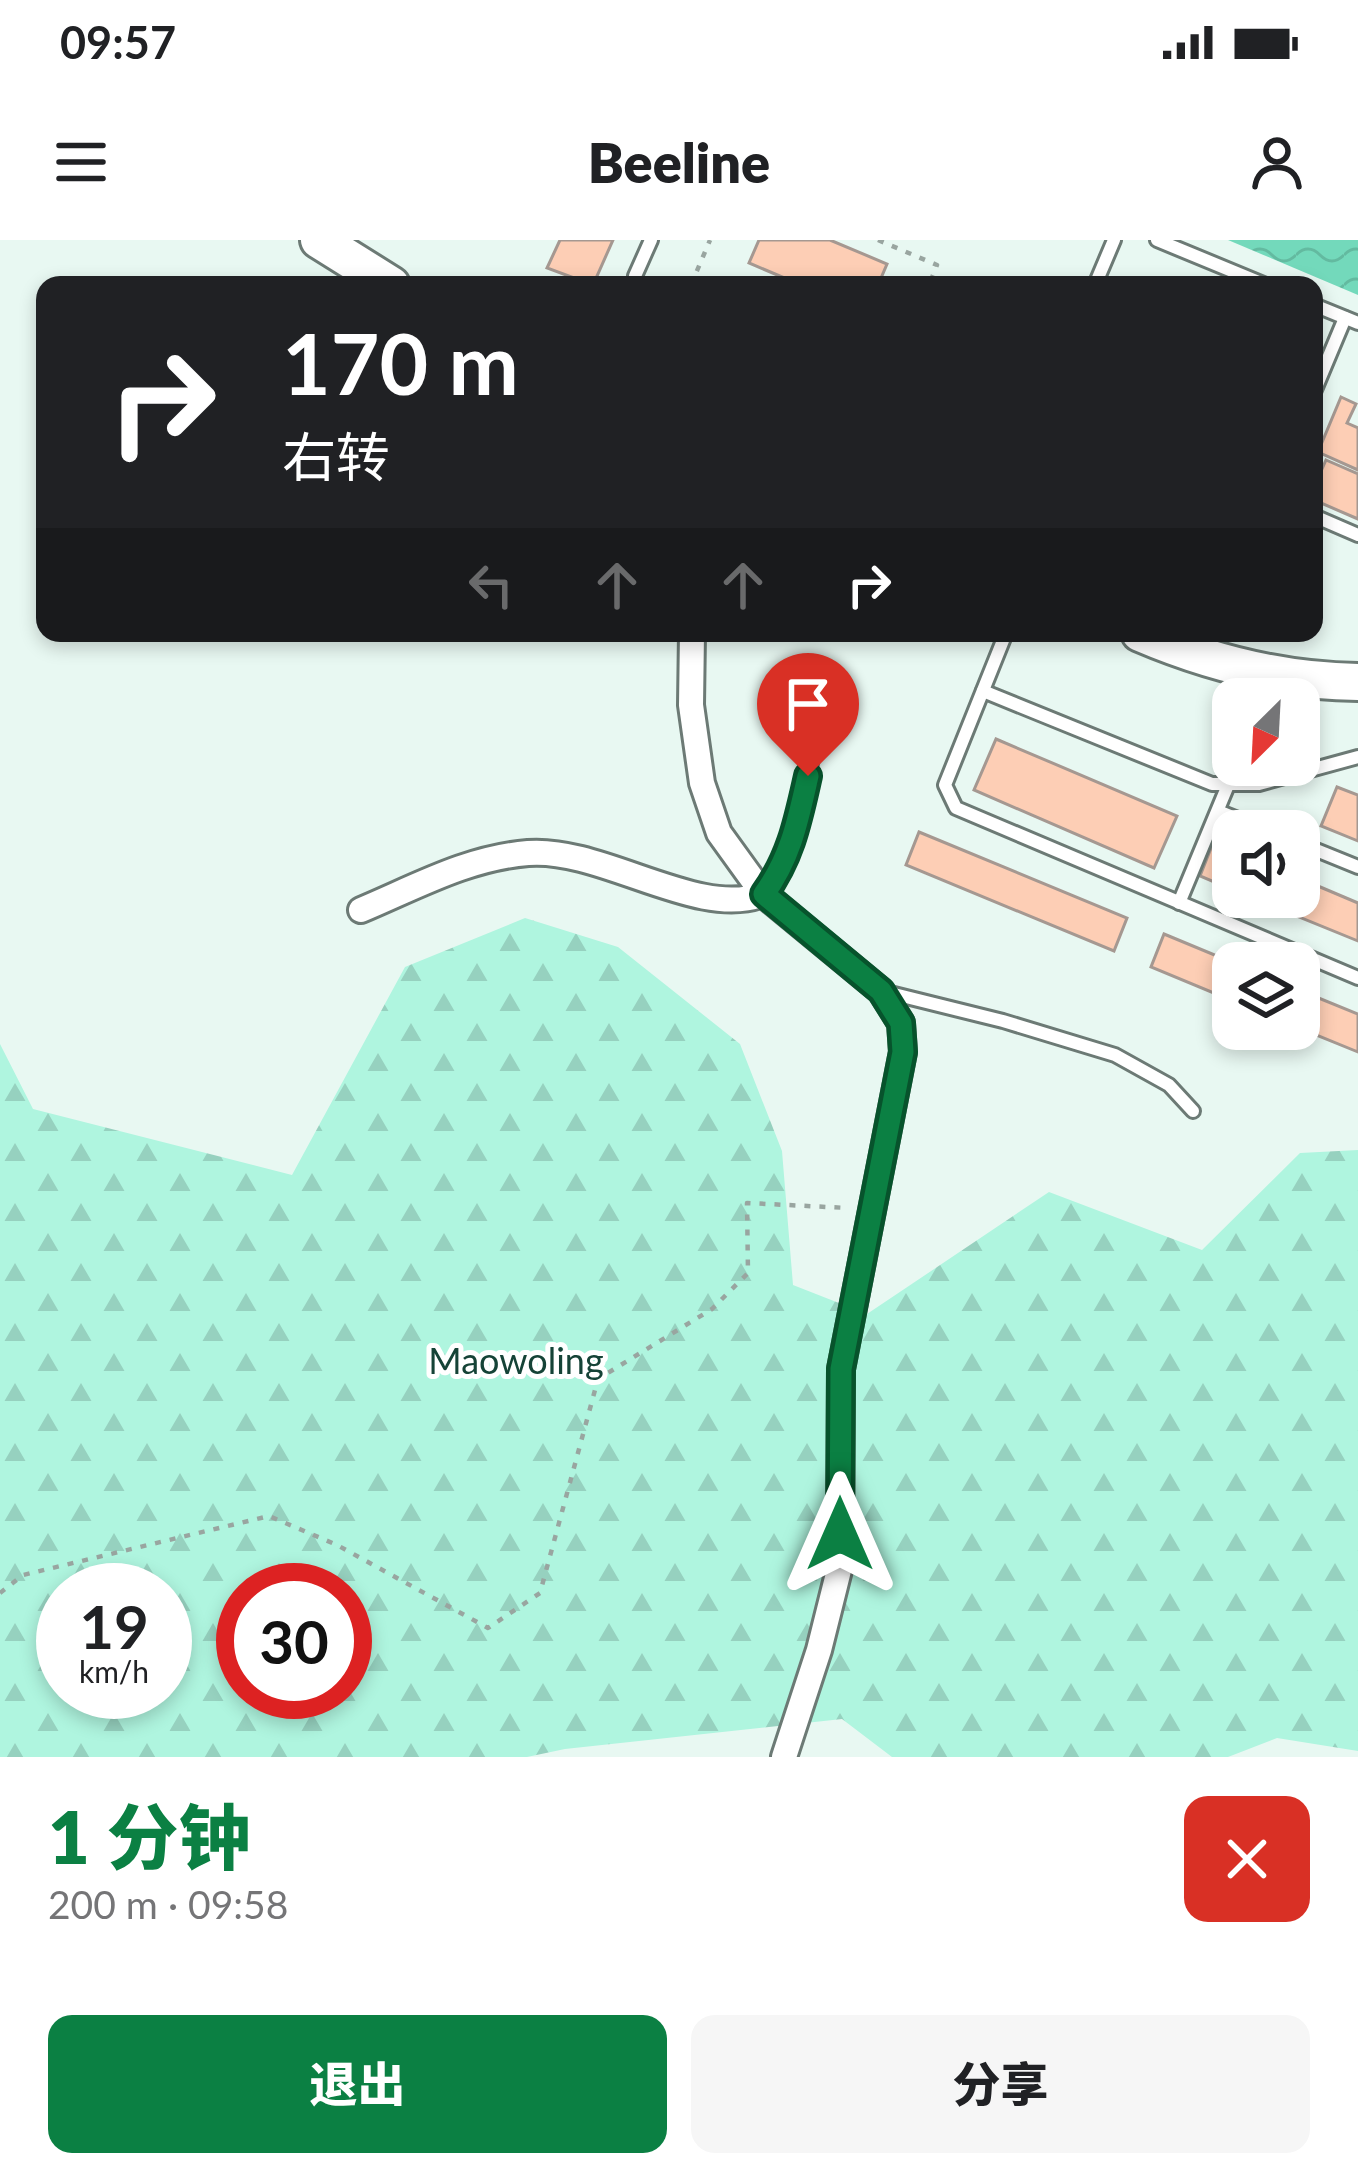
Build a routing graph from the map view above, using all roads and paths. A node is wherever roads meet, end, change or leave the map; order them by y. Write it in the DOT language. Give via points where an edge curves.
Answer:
graph roads {
  1 [pos="319,240"];
  2 [pos="651,240"];
  3 [pos="710,240"];
  4 [pos="878,240"];
  5 [pos="1114,240"];
  6 [pos="1157,240"];
  7 [pos="377,276"];
  8 [pos="634,276"];
  9 [pos="695,276"];
  10 [pos="933,276"];
  11 [pos="1099,276"];
  12 [pos="1244,276"];
  13 [pos="1323,309"];
  14 [pos="1352,320"];
  15 [pos="1323,375"];
  16 [pos="1323,521"];
  17 [pos="1358,535"];
  18 [pos="692,642"];
  19 [pos="1002,642"];
  20 [pos="1165,642"];
  21 [pos="1358,682"];
  22 [pos="983,691"];
  23 [pos="823,711"];
  24 [pos="1358,758"];
  25 [pos="1320,768"];
  26 [pos="1212,781"];
  27 [pos="1212,823"];
  28 [pos="1320,852"];
  29 [pos="1358,867"];
  30 [pos="764,894"];
  31 [pos="1179,903"];
  32 [pos="361,910"];
  33 [pos="1358,978"];
  34 [pos="881,991"];
  35 [pos="1193,1111"];
  36 [pos="872,1209"];
  37 [pos="0,1593"];
  38 [pos="784,1757"];
  1 -- 7 [label="main road"];
  2 -- 8 [label="lane"];
  3 -- 9 [label="path"];
  4 -- 10 [label="path" via="937,266"];
  5 -- 11 [label="lane"];
  6 -- 12 [label="lane"];
  13 -- 14 [label="lane"];
  14 -- 15 [label="lane"];
  16 -- 17 [label="lane"];
  18 -- 30 [label="street" via="703,783 719,832"];
  19 -- 22 [label="lane"];
  20 -- 21 [label="main road" via="1295,680"];
  22 -- 26 [label="lane"];
  22 -- 31 [label="lane" via="945,785 956,808"];
  23 -- 30 [label="lane" via="794,842"];
  24 -- 25 [label="lane"];
  27 -- 31 [label="lane"];
  28 -- 29 [label="lane"];
  30 -- 32 [label="street" via="728,901 596,862 530,853 443,872"];
  30 -- 34 [label="street"];
  31 -- 33 [label="lane"];
  34 -- 35 [label="lane" via="1114,1055 1169,1085"];
  34 -- 36 [label="street" via="901,1023 903,1052"];
  36 -- 37 [label="path" via="747,1203 748,1273 712,1309 598,1379 540,1593 488,1628 269,1516 22,1575"];
  36 -- 38 [label="street" via="841,1369 840,1566"];
}
